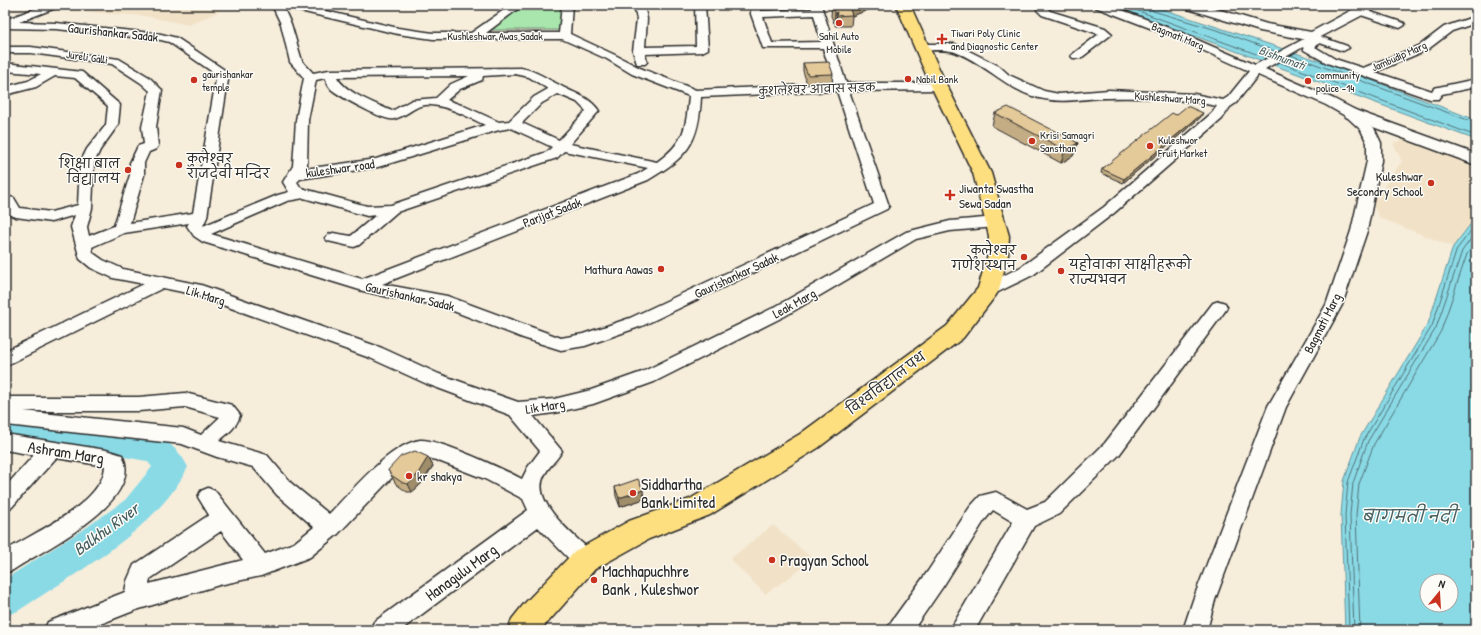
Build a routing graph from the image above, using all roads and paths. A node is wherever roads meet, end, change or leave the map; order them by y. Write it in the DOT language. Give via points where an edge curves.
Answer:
graph roads {
  1 [pos="54,5"];
  2 [pos="277,5"];
  3 [pos="287,5"];
  4 [pos="518,5"];
  5 [pos="567,5"];
  6 [pos="639,5"];
  7 [pos="700,5"];
  8 [pos="1047,5"];
  9 [pos="1099,5"];
  10 [pos="1190,5"];
  11 [pos="903,6"];
  12 [pos="1365,8"];
  13 [pos="818,12"];
  14 [pos="757,13"];
  15 [pos="1476,19"];
  16 [pos="5,24"];
  17 [pos="1400,25"];
  18 [pos="474,36"];
  19 [pos="564,36"];
  20 [pos="1311,40"];
  21 [pos="827,45"];
  22 [pos="920,46"];
  23 [pos="1343,48"];
  24 [pos="5,50"];
  25 [pos="638,51"];
  26 [pos="1077,56"];
  27 [pos="5,67"];
  28 [pos="1256,69"];
  29 [pos="636,71"];
  30 [pos="54,72"];
  31 [pos="492,72"];
  32 [pos="1364,72"];
  33 [pos="329,74"];
  34 [pos="310,77"];
  35 [pos="1476,83"];
  36 [pos="939,86"];
  37 [pos="842,87"];
  38 [pos="557,89"];
  39 [pos="5,91"];
  40 [pos="695,94"];
  41 [pos="438,103"];
  42 [pos="1225,104"];
  43 [pos="1352,114"];
  44 [pos="513,124"];
  45 [pos="497,126"];
  46 [pos="561,146"];
  47 [pos="1476,160"];
  48 [pos="661,167"];
  49 [pos="295,175"];
  50 [pos="306,194"];
  51 [pos="5,200"];
  52 [pos="84,208"];
  53 [pos="392,209"];
  54 [pos="10,214"];
  55 [pos="200,217"];
  56 [pos="996,222"];
  57 [pos="121,229"];
  58 [pos="199,233"];
  59 [pos="333,238"];
  60 [pos="84,244"];
  61 [pos="160,283"];
  62 [pos="363,285"];
  63 [pos="988,290"];
  64 [pos="1219,307"];
  65 [pos="5,359"];
  66 [pos="592,397"];
  67 [pos="117,404"];
  68 [pos="517,410"];
  69 [pos="17,411"];
  70 [pos="96,426"];
  71 [pos="5,442"];
  72 [pos="204,444"];
  73 [pos="51,450"];
  74 [pos="530,493"];
  75 [pos="208,497"];
  76 [pos="5,501"];
  77 [pos="540,513"];
  78 [pos="224,517"];
  79 [pos="1026,519"];
  80 [pos="330,527"];
  81 [pos="585,560"];
  82 [pos="5,563"];
  83 [pos="261,566"];
  84 [pos="136,600"];
  85 [pos="56,630"];
  86 [pos="382,630"];
  87 [pos="523,630"];
  88 [pos="899,630"];
  89 [pos="962,630"];
  90 [pos="1195,630"];
  1 -- 16 [label="street"];
  2 -- 34 [label="street" via="286,24 296,62"];
  3 -- 18 [label="street, Kushleshwar Awas Sadak" via="398,31 433,36"];
  4 -- 18 [label="street"];
  5 -- 19 [label="street"];
  6 -- 25 [label="street" via="642,19"];
  7 -- 25 [label="street" via="702,49"];
  8 -- 26 [label="street" via="1042,10 1046,13 1101,30 1106,34"];
  9 -- 28 [label="street, Bagmati Marg"];
  10 -- 20 [label="main road"];
  11 -- 22 [label="main road, विश्वविद्याल पथ"];
  12 -- 17 [label="street"];
  12 -- 20 [label="main road"];
  13 -- 14 [label="street"];
  13 -- 21 [label="street"];
  14 -- 21 [label="street" via="767,46"];
  15 -- 32 [label="street, Jambudip Marg" via="1448,30 1423,48"];
  16 -- 55 [label="street, Gaurishankar Sadak" via="56,26 161,37 173,40 218,70 222,74 222,80"];
  18 -- 19 [label="street, Kushleshwar Awas Sadak"];
  19 -- 29 [label="street, Kushleshwar Awas Sadak"];
  20 -- 23 [label="street"];
  20 -- 28 [label="street"];
  20 -- 32 [label="street" via="1308,48 1331,61"];
  21 -- 37 [label="street"];
  22 -- 36 [label="main road, विश्वविद्याल पथ"];
  22 -- 42 [label="street, Kushleshwar Marg" via="951,46 995,68 1005,78 1040,94 1059,98 1109,94 1194,98"];
  24 -- 57 [label="street, Jureli Galli" via="31,50 115,61 140,76 156,90 149,127 151,146 143,149 137,163 137,175"];
  25 -- 29 [label="street" via="642,60"];
  27 -- 30 [label="street, Lik Marg"];
  28 -- 42 [label="street" via="1232,100"];
  28 -- 43 [label="street, Bagmati Marg"];
  29 -- 40 [label="street, Kushleshwar Awas Sadak"];
  30 -- 39 [label="street" via="32,84"];
  30 -- 52 [label="street, Lik Marg" via="78,75 114,105 112,125 87,163"];
  31 -- 33 [label="street"];
  31 -- 38 [label="street" via="517,69 527,71"];
  31 -- 41 [label="street" via="459,83"];
  32 -- 35 [label="street" via="1434,96 1438,91"];
  33 -- 34 [label="street"];
  33 -- 41 [label="street" via="335,86 391,119 419,102"];
  34 -- 49 [label="street" via="302,120 300,166"];
  36 -- 37 [label="street, कुशलेश्वर आवास सडक"];
  36 -- 56 [label="main road, विश्वविद्याल पथ" via="982,173"];
  37 -- 40 [label="street, कुशलेश्वर आवास सडक"];
  37 -- 62 [label="street, Gaurishankar Sadak" via="882,206 636,322 585,340 561,344 441,300"];
  38 -- 44 [label="street" via="538,100"];
  38 -- 46 [label="street, kuleshwar road" via="581,99 593,112"];
  40 -- 48 [label="street, Parijat Sadak" via="691,133 677,152"];
  41 -- 45 [label="street" via="456,106"];
  42 -- 63 [label="street, Kushleshwar Marg" via="1217,116 1109,210 1027,271"];
  43 -- 47 [label="main road"];
  43 -- 90 [label="street, Bagmati Marg" via="1367,128 1374,143 1374,161 1359,231 1334,305 1277,406"];
  44 -- 45 [label="street, kuleshwar road"];
  44 -- 46 [label="street"];
  45 -- 49 [label="street, kuleshwar road" via="378,163"];
  46 -- 48 [label="street"];
  46 -- 53 [label="street, kuleshwar road" via="552,155"];
  48 -- 62 [label="street, Parijat Sadak" via="643,177"];
  49 -- 50 [label="street, kuleshwar road" via="290,182 292,187 295,191"];
  50 -- 53 [label="street, kuleshwar road" via="367,211"];
  50 -- 58 [label="street" via="283,198"];
  51 -- 54 [label="street" via="9,201"];
  52 -- 54 [label="street" via="51,217"];
  52 -- 60 [label="street, Lik Marg" via="79,227"];
  53 -- 59 [label="street" via="354,242"];
  55 -- 57 [label="street"];
  55 -- 58 [label="street, Gaurishankar Sadak" via="195,226"];
  56 -- 63 [label="main road, विश्वविद्याल पथ" via="999,236 998,255"];
  56 -- 66 [label="street, Leak Marg" via="950,226 911,235 779,312 708,349 648,377"];
  57 -- 60 [label="street"];
  58 -- 62 [label="street, Gaurishankar Sadak" via="208,240 243,248"];
  60 -- 61 [label="street, Lik Marg" via="86,255 97,264 119,274"];
  61 -- 65 [label="street"];
  61 -- 68 [label="street, Lik Marg" via="195,289 376,353 433,379"];
  63 -- 81 [label="main road, विश्वविद्याल पथ" via="955,332 809,441 700,507 638,530"];
  64 -- 79 [label="street" via="1112,449 1052,508"];
  66 -- 68 [label="street, Lik Marg" via="554,406"];
  67 -- 69 [label="street"];
  67 -- 70 [label="street"];
  67 -- 72 [label="street" via="185,400 225,410 230,415 229,420"];
  68 -- 74 [label="street" via="552,451 533,476"];
  69 -- 70 [label="street"];
  70 -- 72 [label="street" via="183,436"];
  71 -- 73 [label="street, Ashram Marg"];
  72 -- 80 [label="street" via="260,462 284,489"];
  73 -- 76 [label="street"];
  73 -- 82 [label="street, Ashram Marg" via="114,461 115,473 111,485 97,502 69,524"];
  74 -- 77 [label="street"];
  74 -- 80 [label="street" via="492,473 421,448 398,458"];
  75 -- 78 [label="street"];
  77 -- 81 [label="street"];
  77 -- 86 [label="street, Hanagulu Marg"];
  78 -- 83 [label="street"];
  78 -- 84 [label="street" via="142,572 138,581"];
  79 -- 88 [label="street" via="996,501 987,502 976,514 936,578"];
  79 -- 89 [label="street"];
  80 -- 83 [label="street" via="302,550"];
  81 -- 87 [label="main road, विश्वविद्याल पथ"];
  83 -- 84 [label="street" via="218,575"];
  84 -- 85 [label="street"];
}
